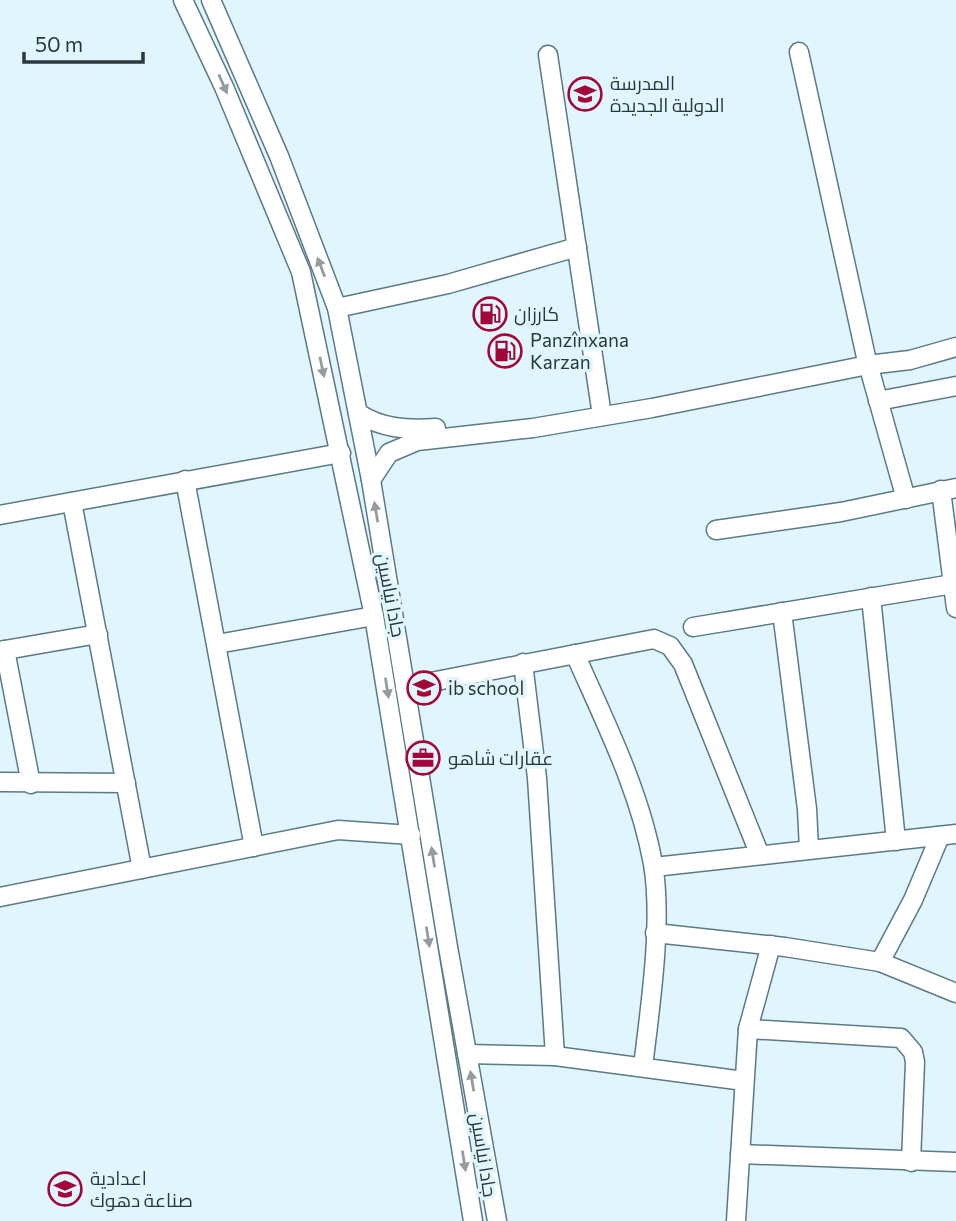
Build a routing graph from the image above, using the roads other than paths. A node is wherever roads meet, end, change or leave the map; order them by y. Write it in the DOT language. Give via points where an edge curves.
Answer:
graph roads {
  1 [pos="183,0"];
  2 [pos="211,0"];
  3 [pos="799,52"];
  4 [pos="548,55"];
  5 [pos="577,247"];
  6 [pos="337,308"];
  7 [pos="956,337"];
  8 [pos="956,347"];
  9 [pos="867,361"];
  10 [pos="956,386"];
  11 [pos="878,401"];
  12 [pos="601,409"];
  13 [pos="358,413"];
  14 [pos="393,427"];
  15 [pos="395,449"];
  16 [pos="341,453"];
  17 [pos="185,480"];
  18 [pos="371,480"];
  19 [pos="949,489"];
  20 [pos="906,499"];
  21 [pos="72,502"];
  22 [pos="0,515"];
  23 [pos="716,530"];
  24 [pos="953,584"];
  25 [pos="871,597"];
  26 [pos="956,608"];
  27 [pos="782,612"];
  28 [pos="374,616"];
  29 [pos="693,627"];
  30 [pos="98,634"];
  31 [pos="398,638"];
  32 [pos="379,642"];
  33 [pos="217,644"];
  34 [pos="2,650"];
  35 [pos="575,654"];
  36 [pos="523,663"];
  37 [pos="405,687"];
  38 [pos="0,782"];
  39 [pos="126,783"];
  40 [pos="31,784"];
  41 [pos="411,835"];
  42 [pos="948,835"];
  43 [pos="896,841"];
  44 [pos="254,847"];
  45 [pos="809,849"];
  46 [pos="759,853"];
  47 [pos="653,867"];
  48 [pos="142,869"];
  49 [pos="0,895"];
  50 [pos="655,933"];
  51 [pos="771,945"];
  52 [pos="880,962"];
  53 [pos="956,993"];
  54 [pos="748,1030"];
  55 [pos="467,1054"];
  56 [pos="555,1056"];
  57 [pos="643,1067"];
  58 [pos="744,1081"];
  59 [pos="740,1154"];
  60 [pos="911,1162"];
  61 [pos="956,1162"];
  62 [pos="473,1221"];
  63 [pos="497,1221"];
  64 [pos="736,1221"];
  1 -- 16 [label="street, جادا نیاسین, one-way" via="301,272"];
  6 -- 2 [label="street, جادا نیاسین, one-way" via="279,156"];
  3 -- 9 [label="street"];
  4 -- 5 [label="street"];
  5 -- 6 [label="street" via="447,284"];
  5 -- 12 [label="street"];
  6 -- 13 [label="street, جادا نیاسین"];
  7 -- 9 [label="street"];
  8 -- 9 [label="street" via="910,360"];
  9 -- 11 [label="street"];
  9 -- 12 [label="street"];
  9 -- 15 [label="street" via="652,408 417,441"];
  10 -- 11 [label="street"];
  11 -- 20 [label="street"];
  12 -- 14 [label="street" via="416,430"];
  13 -- 14 [label="street" via="371,422"];
  13 -- 18 [label="street, جادا نیاسین"];
  14 -- 15 [label="street" via="383,441"];
  15 -- 18 [label="street"];
  16 -- 17 [label="street"];
  16 -- 28 [label="street, جادا نیاسین"];
  17 -- 21 [label="street"];
  17 -- 33 [label="street"];
  31 -- 18 [label="street, جادا نیاسین, one-way"];
  19 -- 20 [label="street"];
  19 -- 24 [label="street"];
  20 -- 23 [label="street"];
  21 -- 22 [label="street"];
  21 -- 30 [label="street"];
  24 -- 25 [label="street"];
  24 -- 26 [label="street"];
  25 -- 27 [label="street"];
  25 -- 43 [label="street"];
  27 -- 29 [label="street"];
  27 -- 45 [label="street"];
  28 -- 32 [label="street, جادا نیاسین"];
  28 -- 33 [label="street"];
  30 -- 34 [label="street"];
  30 -- 39 [label="street"];
  31 -- 32 [label="street"];
  31 -- 37 [label="street, جادا نیاسین"];
  32 -- 41 [label="street, جادا نیاسین, one-way"];
  33 -- 44 [label="street"];
  34 -- 40 [label="street"];
  35 -- 36 [label="street"];
  35 -- 46 [label="street" via="654,639 670,646 683,664"];
  35 -- 47 [label="street" via="623,762"];
  36 -- 37 [label="street"];
  36 -- 56 [label="street" via="537,778"];
  55 -- 37 [label="street, جادا نیاسین, one-way"];
  38 -- 40 [label="street"];
  39 -- 40 [label="street"];
  39 -- 48 [label="street"];
  41 -- 44 [label="street" via="338,830"];
  41 -- 62 [label="street, جادا نیاسین, one-way"];
  42 -- 43 [label="street"];
  42 -- 52 [label="street"];
  43 -- 45 [label="street"];
  44 -- 48 [label="street"];
  45 -- 46 [label="street"];
  46 -- 47 [label="street"];
  47 -- 50 [label="street"];
  48 -- 49 [label="street"];
  50 -- 51 [label="street"];
  50 -- 57 [label="street"];
  51 -- 52 [label="street"];
  51 -- 54 [label="street"];
  52 -- 53 [label="street"];
  54 -- 58 [label="street"];
  54 -- 60 [label="street" via="901,1038 909,1044 915,1062"];
  55 -- 56 [label="street"];
  63 -- 55 [label="street, جادا نیاسین, one-way"];
  56 -- 57 [label="street"];
  57 -- 58 [label="street"];
  58 -- 59 [label="street"];
  59 -- 60 [label="street"];
  59 -- 64 [label="street"];
  60 -- 61 [label="street"];
}
